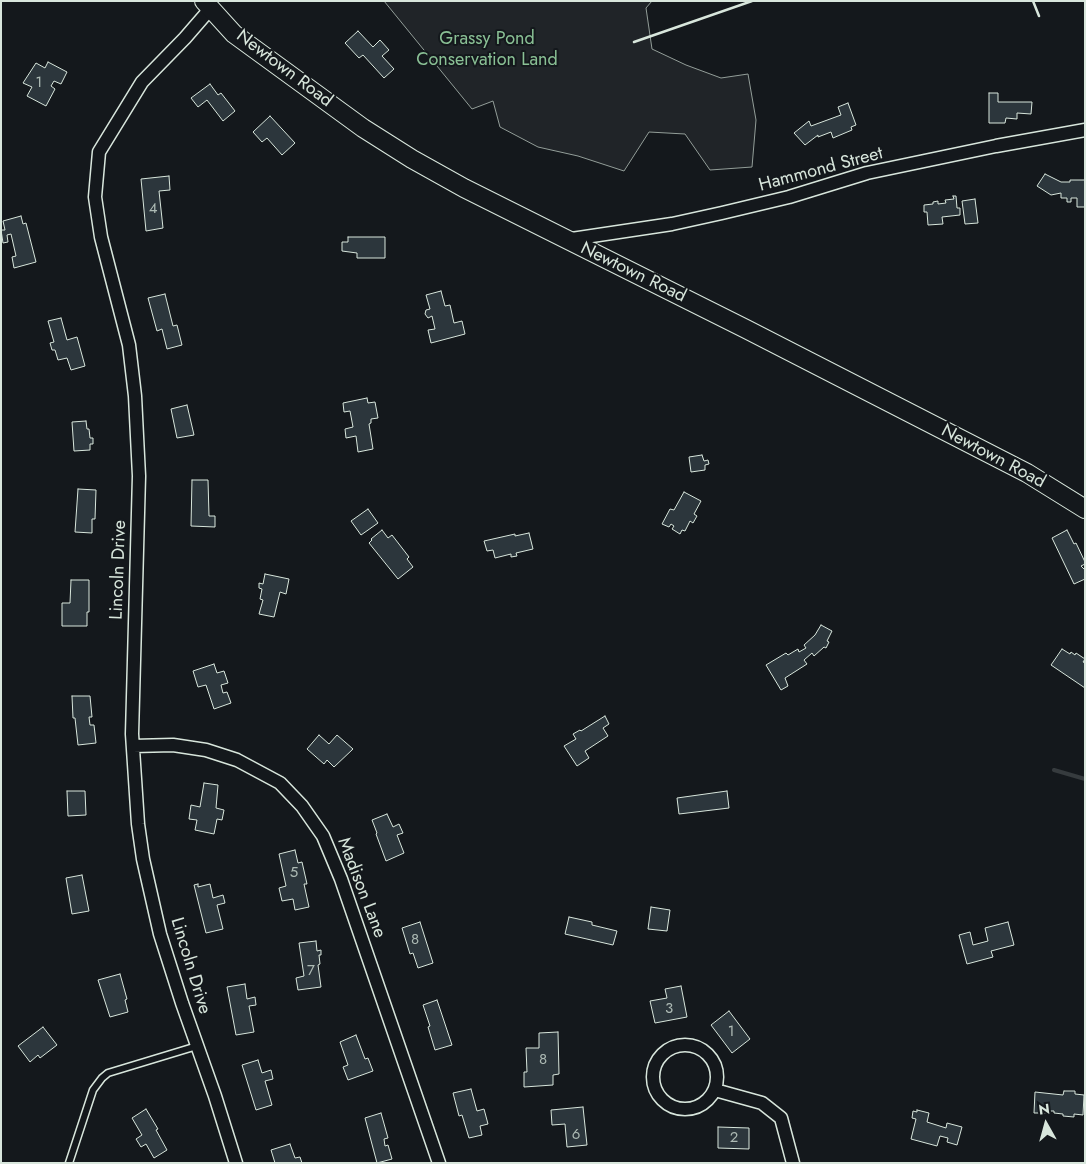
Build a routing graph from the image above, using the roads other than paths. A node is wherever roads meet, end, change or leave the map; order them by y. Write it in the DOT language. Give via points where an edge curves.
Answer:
graph roads {
  1 [pos="208,5"];
  2 [pos="1085,130"];
  3 [pos="565,240"];
  4 [pos="1085,509"];
  5 [pos="133,746"];
  6 [pos="197,1046"];
  7 [pos="715,1090"];
  8 [pos="69,1163"];
  9 [pos="236,1163"];
  10 [pos="439,1163"];
  11 [pos="793,1163"];
  1 -- 3 [label="street, Newtown Road" via="234,34 363,128 464,188"];
  1 -- 5 [label="street, Lincoln Drive" via="185,38 142,82 99,152 96,205 129,345 135,396 139,476"];
  2 -- 3 [label="street, Hammond Street" via="868,173 722,214"];
  3 -- 4 [label="street, Newtown Road" via="1027,473"];
  5 -- 6 [label="street, Lincoln Drive" via="143,859 160,934"];
  5 -- 10 [label="street, Madison Lane" via="198,748 237,760 280,783 302,806 323,836 341,879"];
  6 -- 8 [label="lane" via="108,1073 102,1078 92,1090"];
  6 -- 9 [label="street, Lincoln Drive"];
  7 -- 7 [label="street" via="697,1107 673,1107 656,1089 656,1065 674,1048 698,1048 711,1058 715,1066"];
  7 -- 11 [label="street" via="762,1103 782,1118"];
}
